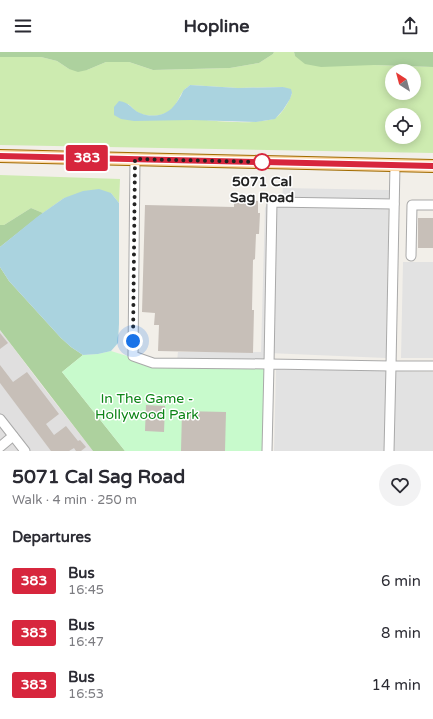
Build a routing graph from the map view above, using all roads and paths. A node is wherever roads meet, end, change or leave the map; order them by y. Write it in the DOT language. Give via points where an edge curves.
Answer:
graph roads {
  1 [pos="0,156"];
  2 [pos="135,159"];
  3 [pos="395,165"];
  4 [pos="433,166"];
  5 [pos="394,204"];
  6 [pos="433,205"];
  7 [pos="411,256"];
  8 [pos="268,364"];
  9 [pos="391,366"];
  10 [pos="433,366"];
  11 [pos="0,419"];
  12 [pos="13,436"];
  13 [pos="0,447"];
  14 [pos="25,451"];
  15 [pos="267,451"];
  16 [pos="389,451"];
  1 -- 2 [label="main road"];
  2 -- 3 [label="main road"];
  2 -- 8 [label="street" via="133,356 153,363"];
  3 -- 4 [label="main road"];
  3 -- 5 [label="street"];
  5 -- 8 [label="street" via="272,202"];
  5 -- 9 [label="street"];
  6 -- 7 [label="street" via="412,205"];
  8 -- 9 [label="street"];
  8 -- 15 [label="street"];
  9 -- 10 [label="street"];
  9 -- 16 [label="street"];
  11 -- 12 [label="street"];
  12 -- 13 [label="street"];
  12 -- 14 [label="street"];
}
